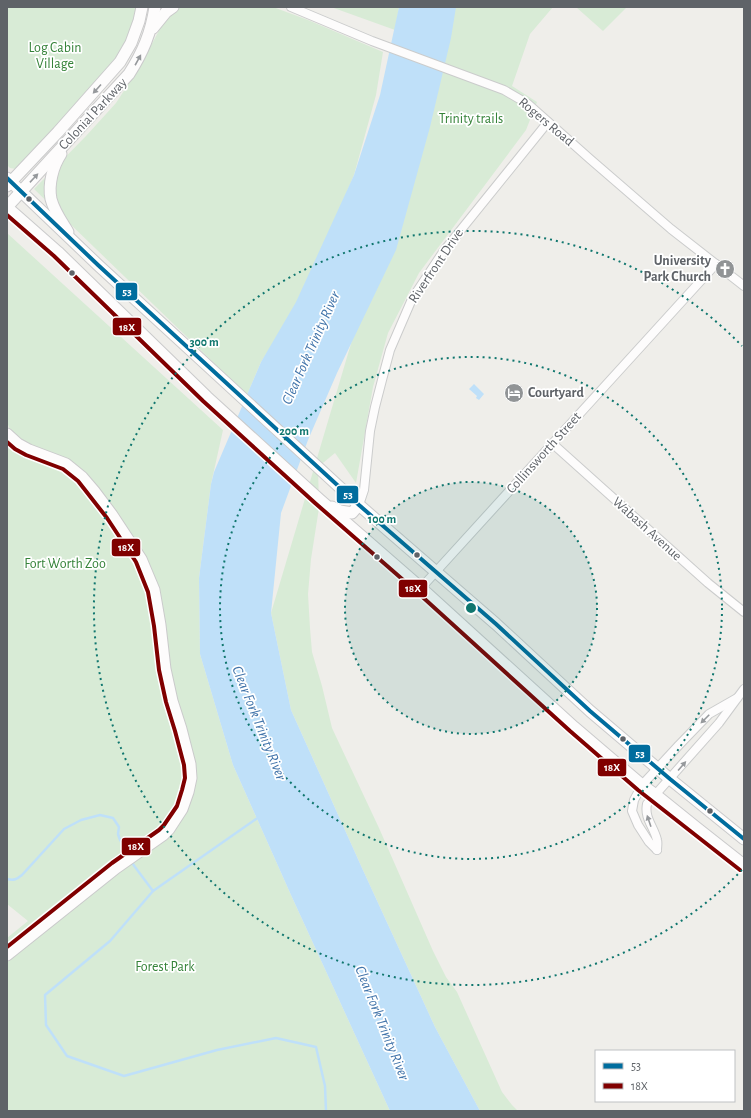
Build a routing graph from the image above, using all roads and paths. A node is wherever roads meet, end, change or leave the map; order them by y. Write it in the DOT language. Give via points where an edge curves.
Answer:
graph roads {
  1 [pos="142,7"];
  2 [pos="155,7"];
  3 [pos="173,7"];
  4 [pos="291,7"];
  5 [pos="151,30"];
  6 [pos="548,122"];
  7 [pos="79,128"];
  8 [pos="8,182"];
  9 [pos="21,192"];
  10 [pos="7,207"];
  11 [pos="74,243"];
  12 [pos="716,264"];
  13 [pos="744,286"];
  14 [pos="7,434"];
  15 [pos="553,444"];
  16 [pos="315,496"];
  17 [pos="359,505"];
  18 [pos="436,571"];
  19 [pos="421,588"];
  20 [pos="744,612"];
  21 [pos="744,689"];
  22 [pos="737,698"];
  23 [pos="657,769"];
  24 [pos="670,779"];
  25 [pos="642,785"];
  26 [pos="656,795"];
  27 [pos="744,839"];
  28 [pos="744,865"];
  29 [pos="7,955"];
  1 -- 8 [label="main road, Colonial Parkway, one-way" via="132,43 120,62 58,132"];
  2 -- 5 [label="main road, Colonial Parkway"];
  3 -- 5 [label="main road"];
  4 -- 6 [label="street, Rogers Road" via="372,41 504,90 528,104"];
  7 -- 5 [label="main road, Colonial Parkway, one-way" via="129,74"];
  6 -- 12 [label="street, Rogers Road" via="671,229"];
  6 -- 17 [label="street, Riverfront Drive" via="443,252 412,299 390,350 380,387 370,432 364,490"];
  9 -- 7 [label="main road, Colonial Parkway, one-way"];
  7 -- 11 [label="main road" via="55,163 50,187 55,210"];
  8 -- 9 [label="main road"];
  9 -- 10 [label="main road, Colonial Parkway"];
  9 -- 11 [label="main road"];
  10 -- 16 [label="main road" via="58,252 207,397"];
  11 -- 17 [label="main road"];
  12 -- 13 [label="street, Rogers Road"];
  12 -- 15 [label="street, Collinsworth Street"];
  14 -- 29 [label="main road" via="29,450 66,464 82,477 112,515 141,559 154,590 165,669 190,764 188,792 169,829"];
  15 -- 18 [label="street, Collinsworth Street"];
  15 -- 20 [label="street, Wabash Avenue" via="708,583"];
  16 -- 17 [label="main road" via="340,512 352,513"];
  16 -- 19 [label="main road"];
  17 -- 18 [label="main road"];
  18 -- 19 [label="street, Collinsworth Street"];
  18 -- 23 [label="main road"];
  19 -- 25 [label="main road"];
  21 -- 22 [label="street"];
  22 -- 23 [label="street, one-way" via="709,714"];
  24 -- 22 [label="street, one-way" via="719,723"];
  23 -- 24 [label="main road"];
  23 -- 25 [label="street"];
  24 -- 26 [label="street"];
  24 -- 27 [label="main road"];
  25 -- 26 [label="main road"];
  25 -- 26 [label="street, one-way" via="632,810 638,825 657,850 657,840 646,809 647,804"];
  26 -- 28 [label="main road"];
}
